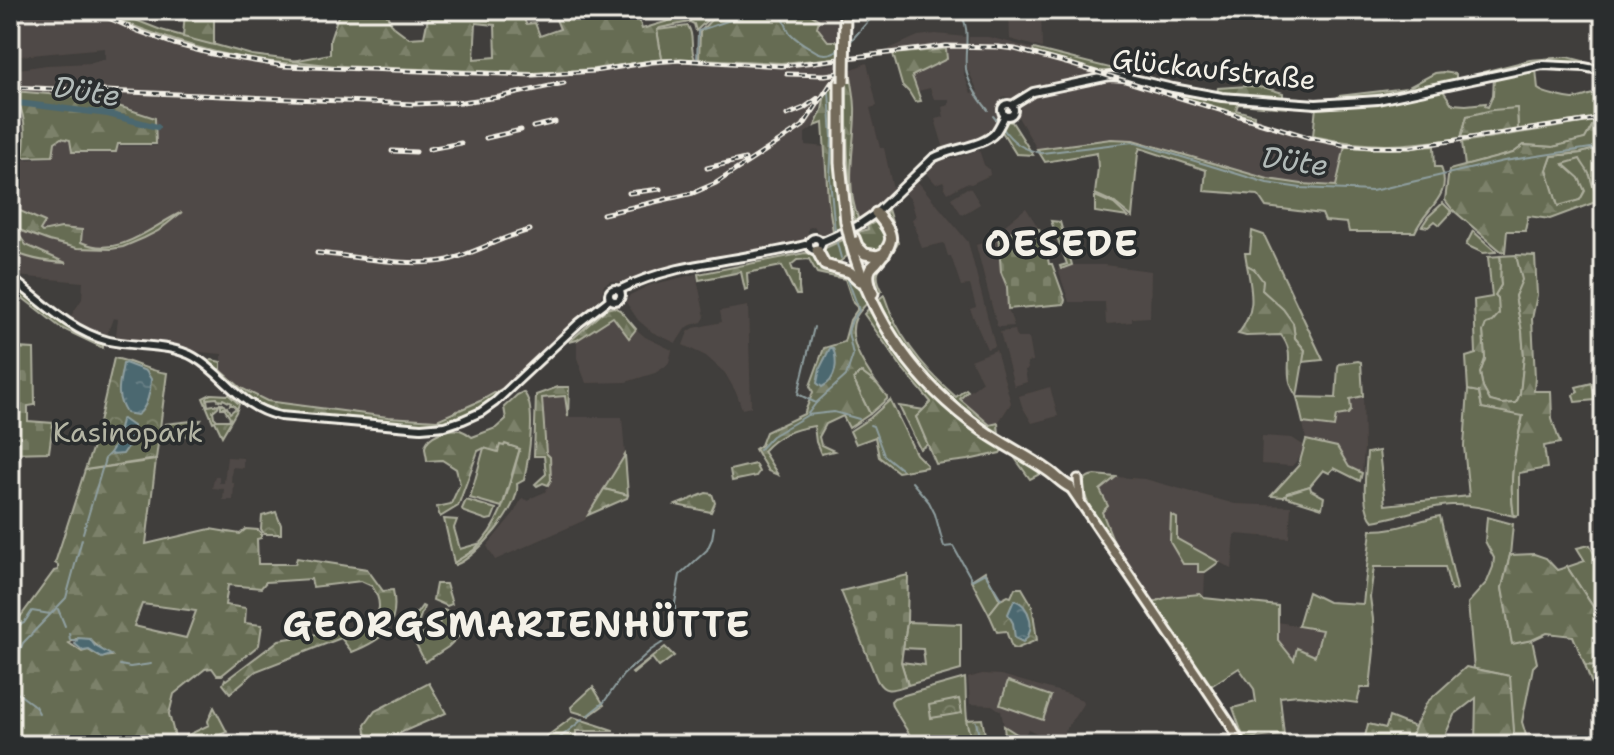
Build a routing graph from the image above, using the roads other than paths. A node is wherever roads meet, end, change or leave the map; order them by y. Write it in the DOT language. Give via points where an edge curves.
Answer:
graph roads {
  1 [pos="843,10"];
  2 [pos="1604,71"];
  3 [pos="876,213"];
  4 [pos="852,238"];
  5 [pos="814,246"];
  6 [pos="885,253"];
  7 [pos="713,262"];
  8 [pos="834,268"];
  9 [pos="695,269"];
  10 [pos="10,277"];
  11 [pos="864,286"];
  12 [pos="620,292"];
  13 [pos="874,302"];
  14 [pos="1078,479"];
  15 [pos="1070,487"];
  16 [pos="1080,501"];
  17 [pos="1241,745"];
  1 -- 4 [label="highway, bridge" via="840,163"];
  2 -- 3 [label="main road, Glückaufstraße" via="1543,65 1378,100 1316,104 1222,97 1110,76 1033,92 1007,104 993,136 929,160"];
  3 -- 5 [label="main road"];
  3 -- 6 [label="highway" via="890,235"];
  4 -- 6 [label="highway" via="865,254"];
  4 -- 8 [label="highway" via="849,258"];
  4 -- 11 [label="highway"];
  4 -- 13 [label="highway"];
  5 -- 7 [label="main road"];
  5 -- 8 [label="highway" via="825,265"];
  5 -- 9 [label="main road"];
  6 -- 13 [label="highway" via="869,273"];
  7 -- 9 [label="main road"];
  7 -- 12 [label="main road" via="659,274"];
  8 -- 11 [label="highway" via="850,272"];
  9 -- 12 [label="main road"];
  10 -- 12 [label="main road" via="68,322 101,338 191,356 264,412 421,428 455,423 489,407 610,299 611,291"];
  11 -- 13 [label="highway"];
  13 -- 15 [label="highway" via="896,343 930,385 960,412 1055,471"];
  14 -- 16 [label="main road"];
  15 -- 16 [label="main road"];
  16 -- 17 [label="main road"];
}
